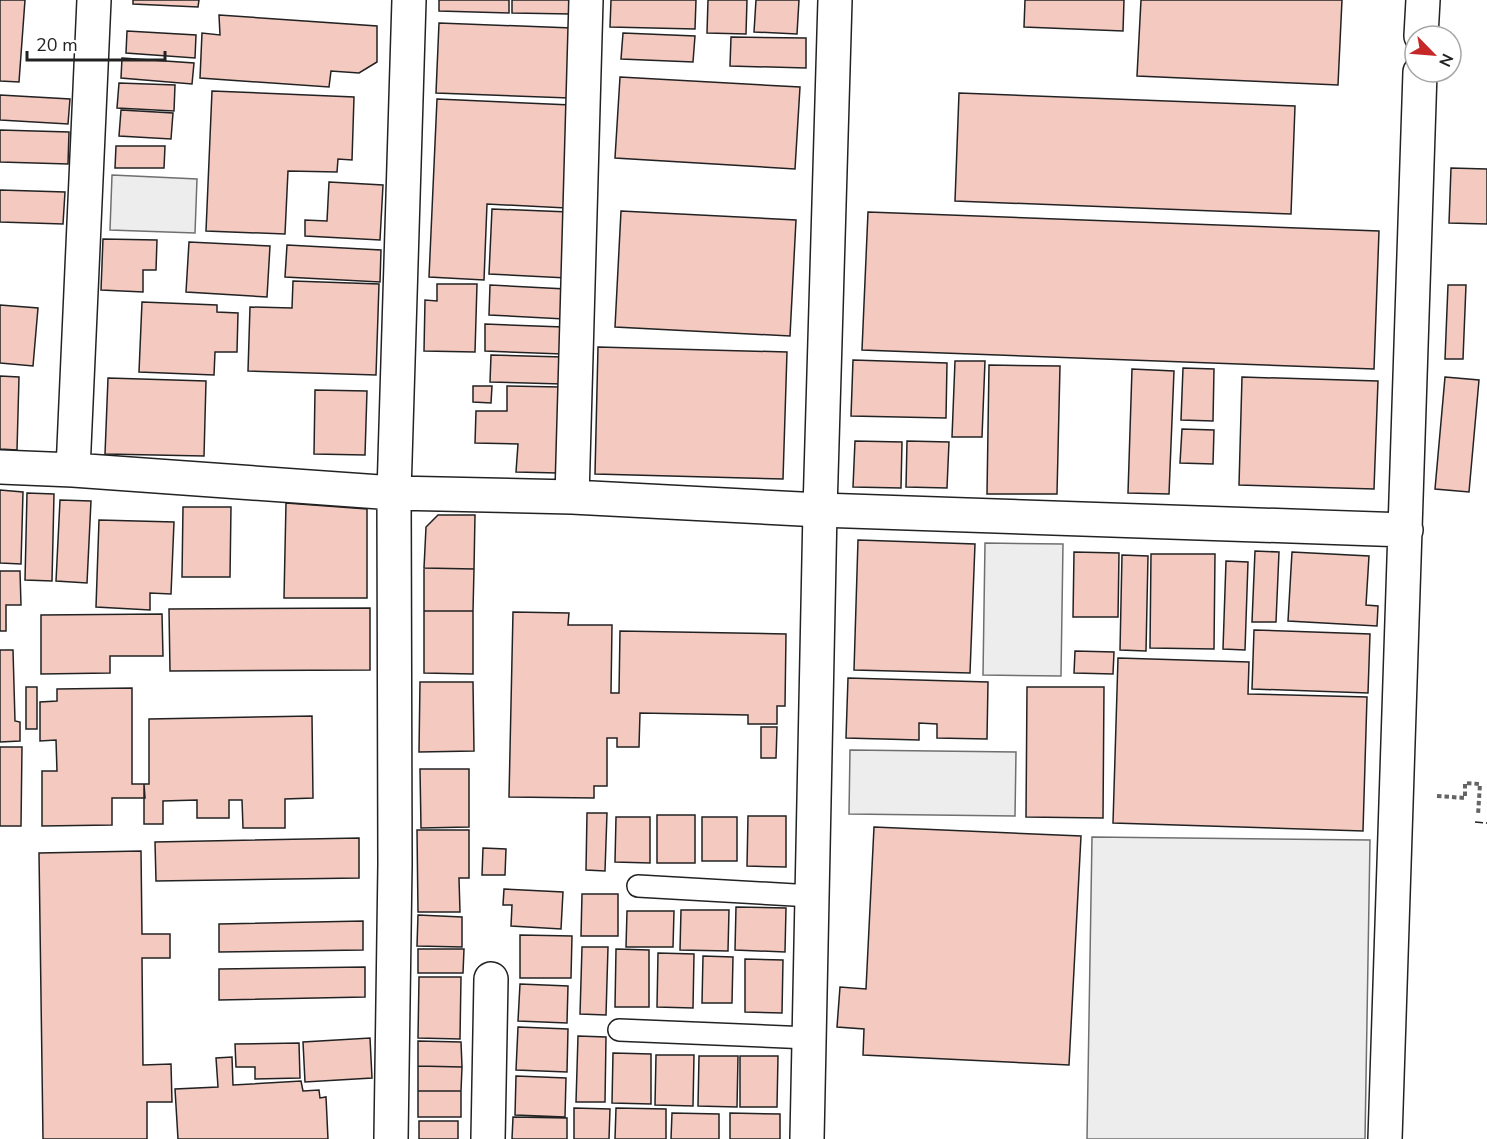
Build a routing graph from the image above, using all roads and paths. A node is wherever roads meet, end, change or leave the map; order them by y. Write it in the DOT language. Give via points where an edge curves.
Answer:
graph roads {
  1 [pos="94,0"];
  2 [pos="409,0"];
  3 [pos="586,0"];
  4 [pos="835,0"];
  5 [pos="1423,0"];
  6 [pos="1422,24"];
  7 [pos="1420,84"];
  8 [pos="0,466"];
  9 [pos="73,470"];
  10 [pos="394,494"];
  11 [pos="572,497"];
  12 [pos="820,510"];
  13 [pos="1406,531"];
  14 [pos="1465,798"];
  15 [pos="1478,815"];
  16 [pos="638,886"];
  17 [pos="812,896"];
  18 [pos="490,979"];
  19 [pos="619,1030"];
  20 [pos="809,1038"];
  21 [pos="391,1139"];
  22 [pos="488,1139"];
  23 [pos="807,1139"];
  24 [pos="1384,1139"];
  1 -- 9 [label="street"];
  2 -- 10 [label="street"];
  3 -- 11 [label="street"];
  4 -- 12 [label="street"];
  5 -- 6 [label="street"];
  7 -- 13 [label="street"];
  8 -- 9 [label="street"];
  9 -- 10 [label="street"];
  10 -- 11 [label="street"];
  10 -- 21 [label="street"];
  11 -- 12 [label="street"];
  12 -- 13 [label="street"];
  12 -- 17 [label="street"];
  13 -- 24 [label="street"];
  14 -- 15 [label="path" via="1465,783 1480,784"];
  16 -- 17 [label="lane"];
  17 -- 20 [label="street"];
  18 -- 22 [label="street"];
  19 -- 20 [label="lane"];
  20 -- 23 [label="street"];
}
